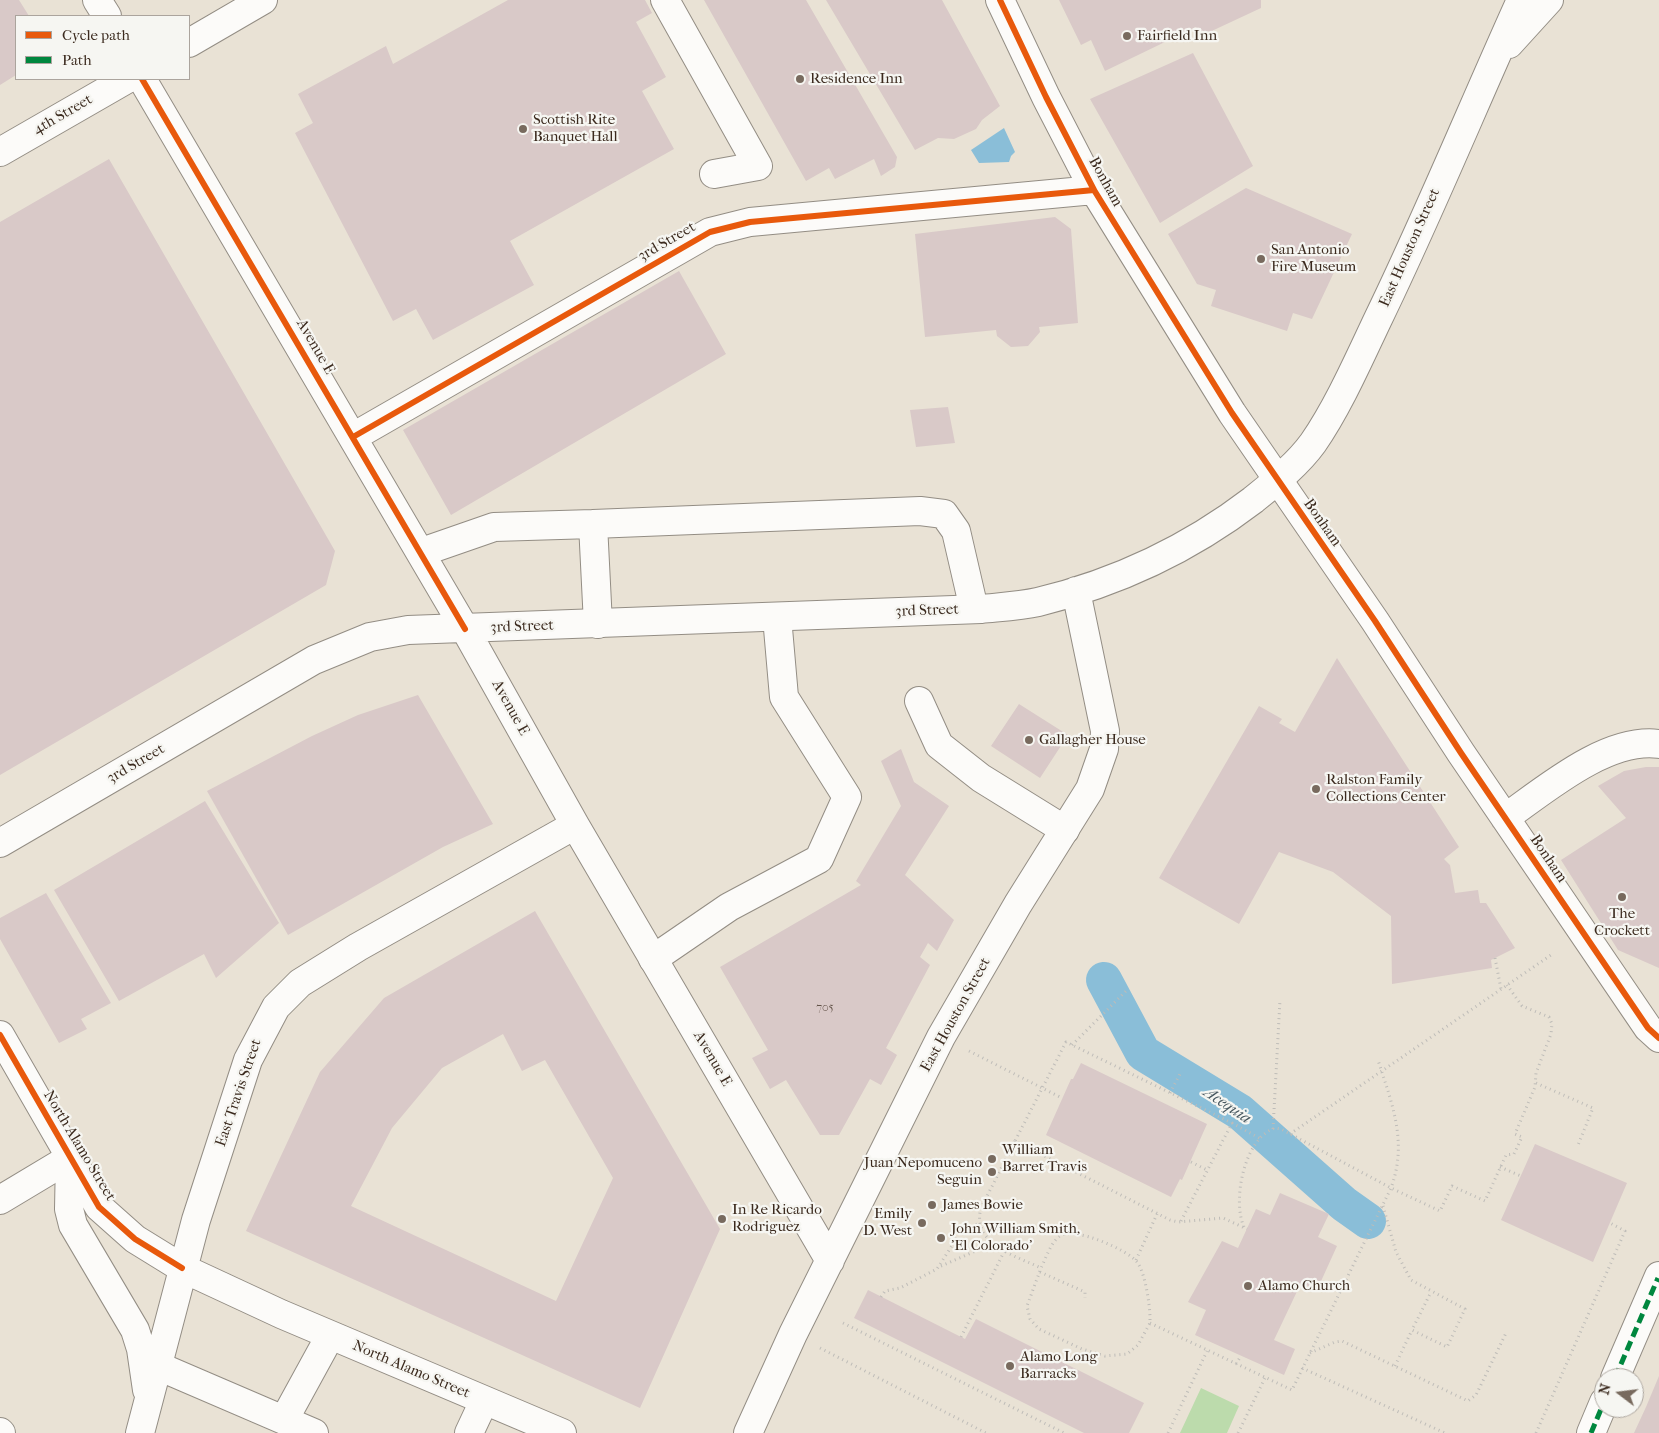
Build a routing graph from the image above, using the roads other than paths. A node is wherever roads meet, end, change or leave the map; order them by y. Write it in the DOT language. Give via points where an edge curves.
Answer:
graph roads {
  1 [pos="97,0"];
  2 [pos="263,0"];
  3 [pos="665,0"];
  4 [pos="1000,0"];
  5 [pos="1520,0"];
  6 [pos="1548,0"];
  7 [pos="106,15"];
  8 [pos="190,42"];
  9 [pos="1493,62"];
  10 [pos="125,80"];
  11 [pos="143,80"];
  12 [pos="0,152"];
  13 [pos="714,174"];
  14 [pos="1094,190"];
  15 [pos="353,437"];
  16 [pos="1277,481"];
  17 [pos="593,524"];
  18 [pos="422,552"];
  19 [pos="1076,591"];
  20 [pos="974,609"];
  21 [pos="776,617"];
  22 [pos="598,624"];
  23 [pos="465,629"];
  24 [pos="919,701"];
  25 [pos="1659,744"];
  26 [pos="1505,818"];
  27 [pos="575,825"];
  28 [pos="1065,830"];
  29 [pos="0,843"];
  30 [pos="653,959"];
  31 [pos="0,1035"];
  32 [pos="1659,1038"];
  33 [pos="70,1158"];
  34 [pos="0,1200"];
  35 [pos="830,1261"];
  36 [pos="182,1268"];
  37 [pos="1659,1277"];
  38 [pos="330,1336"];
  39 [pos="158,1366"];
  40 [pos="1619,1368"];
  41 [pos="148,1400"];
  42 [pos="484,1400"];
  43 [pos="1597,1418"];
  44 [pos="284,1420"];
  45 [pos="145,1431"];
  46 [pos="314,1433"];
  47 [pos="469,1433"];
  48 [pos="562,1433"];
  49 [pos="748,1433"];
  50 [pos="1591,1433"];
  1 -- 7 [label="main road"];
  2 -- 8 [label="main road"];
  3 -- 13 [label="main road" via="758,166"];
  4 -- 14 [label="main road, Bonham"];
  5 -- 9 [label="main road, East Houston Street"];
  6 -- 9 [label="main road"];
  9 -- 16 [label="main road, East Houston Street" via="1393,288 1347,382 1313,443"];
  10 -- 12 [label="main road, 4th Street"];
  11 -- 15 [label="main road, Avenue E"];
  14 -- 15 [label="main road, 3rd Street" via="750,222 710,232"];
  14 -- 16 [label="main road, Bonham"];
  15 -- 18 [label="main road, Avenue E"];
  16 -- 19 [label="main road, 3rd Street" via="1220,525 1167,556"];
  16 -- 26 [label="main road, Bonham" via="1375,621"];
  17 -- 18 [label="main road" via="494,527"];
  17 -- 20 [label="main road" via="920,511 944,514 956,531"];
  17 -- 22 [label="main road"];
  18 -- 23 [label="main road, Avenue E"];
  19 -- 20 [label="main road, 3rd Street" via="1035,603"];
  19 -- 28 [label="main road, East Houston Street" via="1105,731 1104,749 1094,780"];
  20 -- 21 [label="main road, 3rd Street"];
  21 -- 22 [label="main road, 3rd Street"];
  21 -- 30 [label="main road" via="784,697 847,797 819,859 730,907"];
  22 -- 23 [label="main road, 3rd Street"];
  23 -- 27 [label="main road, Avenue E"];
  23 -- 29 [label="main road, 3rd Street" via="408,630 370,637 314,660"];
  24 -- 28 [label="main road" via="939,745 981,778"];
  25 -- 26 [label="main road" via="1637,743 1606,751"];
  26 -- 32 [label="main road, Bonham" via="1648,1028"];
  27 -- 30 [label="main road, Avenue E"];
  27 -- 36 [label="main road, East Travis Street" via="358,947 300,983 276,1007 248,1060"];
  28 -- 35 [label="main road, East Houston Street" via="941,1038"];
  30 -- 35 [label="main road, Avenue E"];
  31 -- 33 [label="main road, North Alamo Street"];
  33 -- 34 [label="main road"];
  33 -- 36 [label="main road, North Alamo Street" via="107,1216 135,1239"];
  33 -- 41 [label="main road" via="69,1210 73,1224 135,1330"];
  35 -- 49 [label="main road, East Houston Street"];
  36 -- 38 [label="main road, North Alamo Street"];
  36 -- 39 [label="main road, East Travis Street"];
  37 -- 40 [label="main road"];
  38 -- 42 [label="main road, North Alamo Street"];
  38 -- 44 [label="main road"];
  39 -- 41 [label="main road, East Travis Street"];
  39 -- 44 [label="main road"];
  41 -- 45 [label="main road, East Travis Street"];
  42 -- 47 [label="main road"];
  42 -- 48 [label="main road, North Alamo Street"];
  43 -- 50 [label="main road"];
  44 -- 46 [label="main road"];
}
